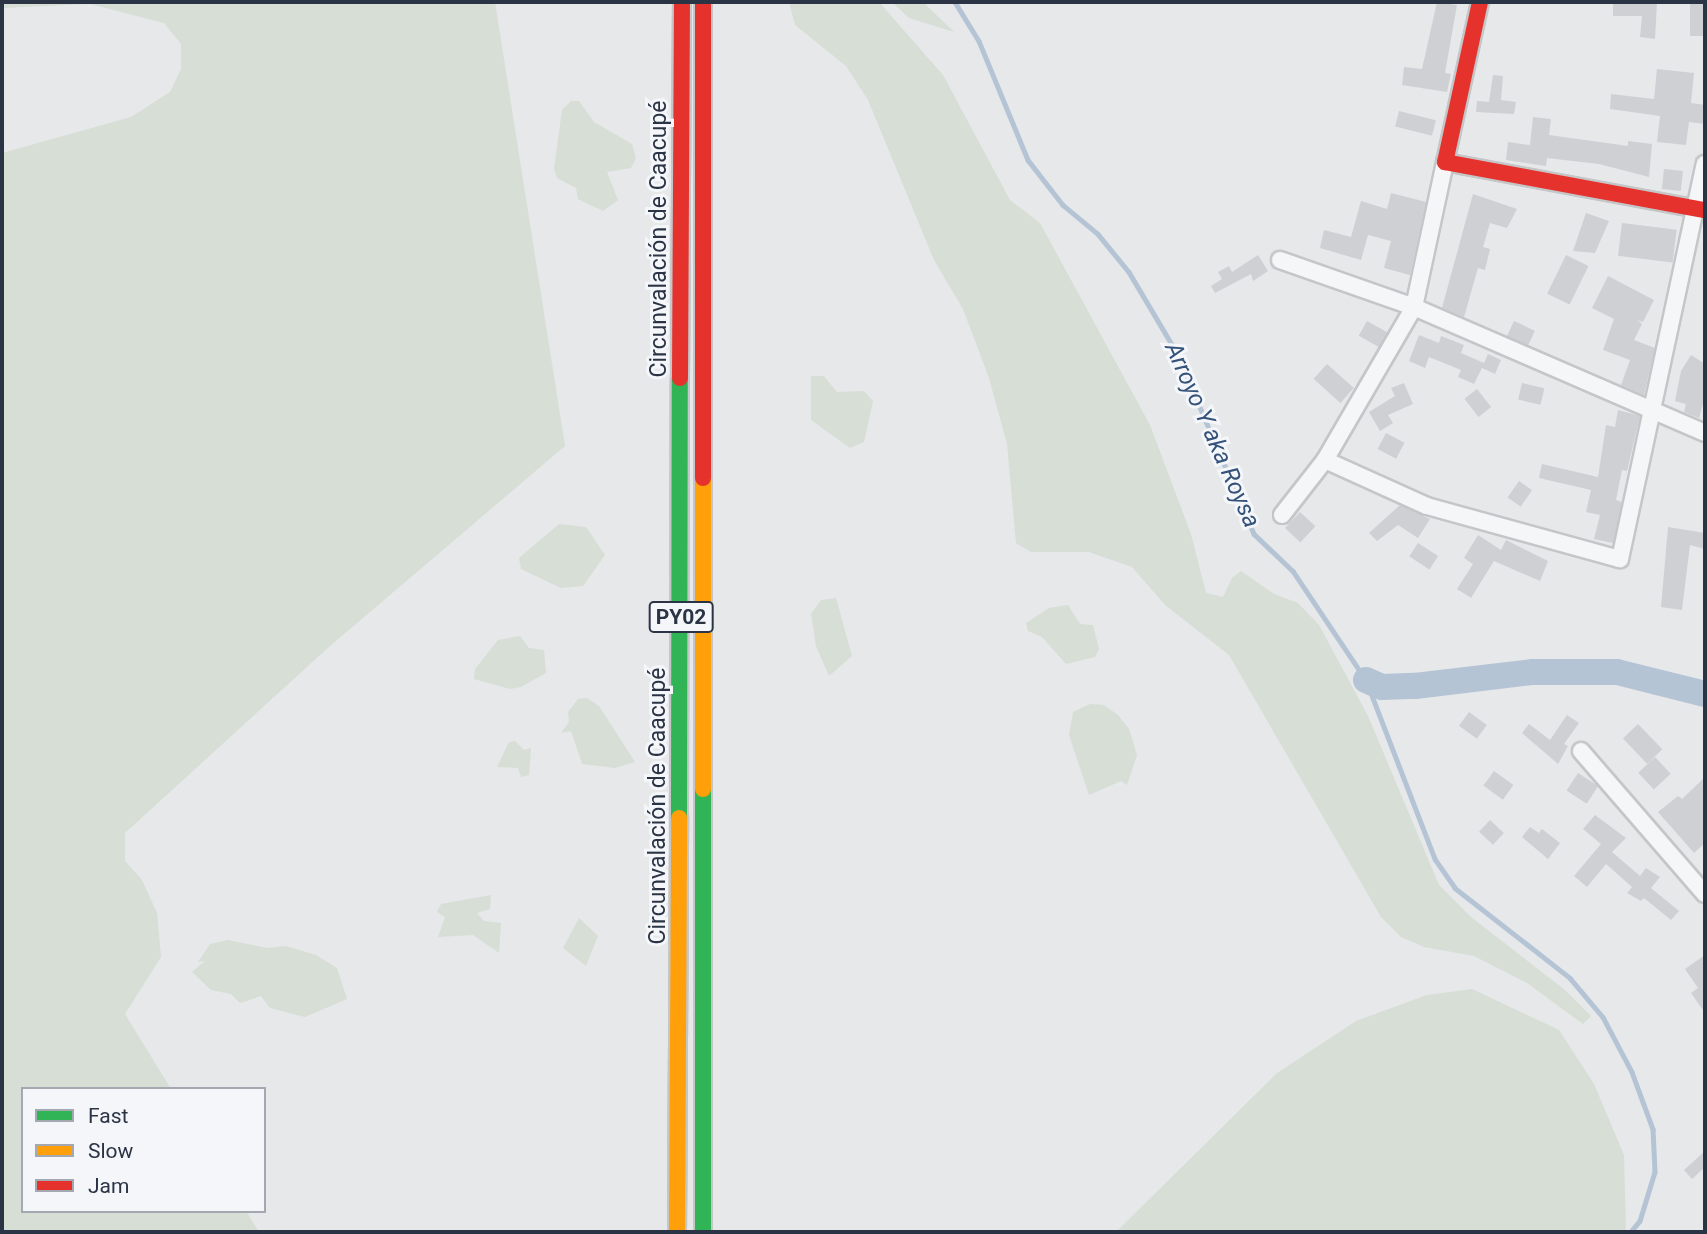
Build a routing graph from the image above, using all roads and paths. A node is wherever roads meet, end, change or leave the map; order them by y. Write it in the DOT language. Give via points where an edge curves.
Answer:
graph roads {
  1 [pos="682,2"];
  2 [pos="703,2"];
  3 [pos="1480,2"];
  4 [pos="1445,162"];
  5 [pos="1705,164"];
  6 [pos="1701,209"];
  7 [pos="1280,260"];
  8 [pos="1414,307"];
  9 [pos="1655,410"];
  10 [pos="1705,433"];
  11 [pos="1325,460"];
  12 [pos="1282,515"];
  13 [pos="1581,751"];
  14 [pos="1705,894"];
  15 [pos="676,1192"];
  16 [pos="669,1232"];
  17 [pos="677,1232"];
  18 [pos="703,1232"];
  1 -- 15 [label="main road, Circunvalación de Caacupé / PY02"];
  2 -- 18 [label="main road, Circunvalación de Caacupé / PY02"];
  3 -- 4 [label="main road"];
  4 -- 6 [label="main road"];
  4 -- 8 [label="street"];
  5 -- 6 [label="street"];
  6 -- 9 [label="street"];
  7 -- 8 [label="street"];
  8 -- 9 [label="street"];
  8 -- 11 [label="street"];
  9 -- 10 [label="street"];
  9 -- 11 [label="street" via="1620,559 1427,506"];
  11 -- 12 [label="street"];
  13 -- 14 [label="street"];
  15 -- 16 [label="main road"];
  15 -- 17 [label="main road, Circunvalación de Caacupé / PY02"];
}
